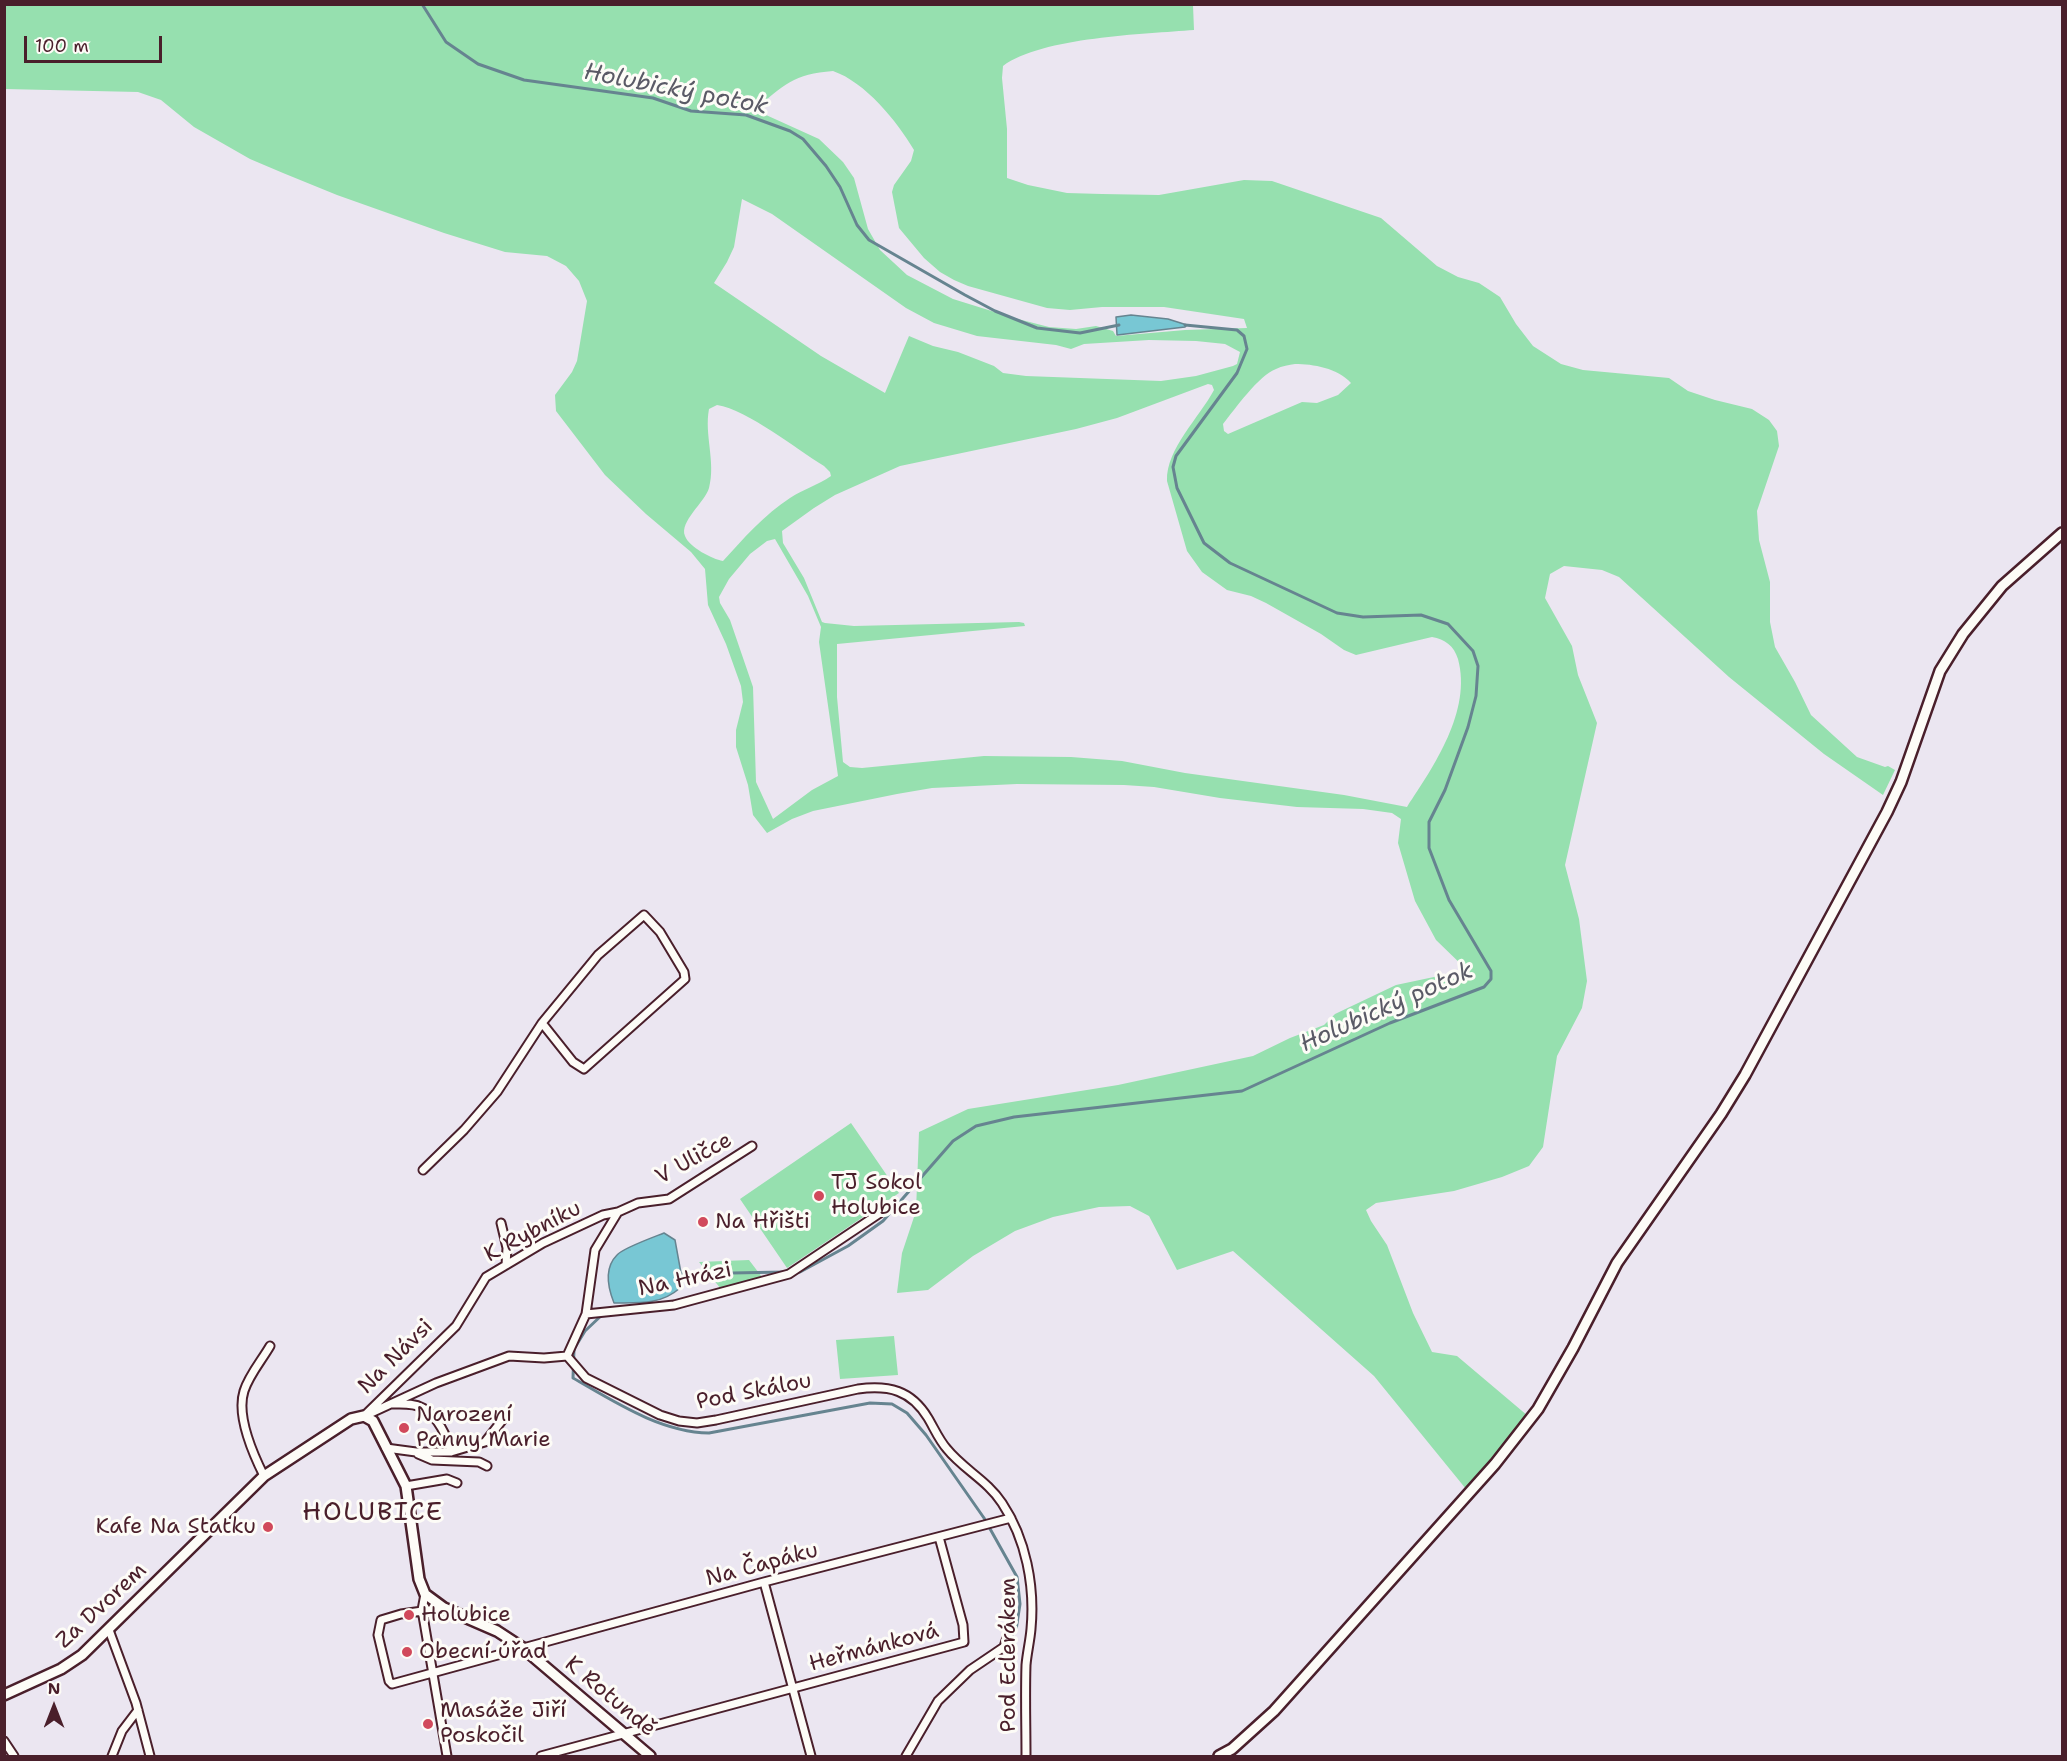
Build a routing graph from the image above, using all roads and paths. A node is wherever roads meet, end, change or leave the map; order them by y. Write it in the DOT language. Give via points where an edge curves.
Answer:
graph roads {
  1 [pos="2062,533"];
  2 [pos="542,1023"];
  3 [pos="752,1146"];
  4 [pos="423,1170"];
  5 [pos="883,1211"];
  6 [pos="618,1212"];
  7 [pos="501,1223"];
  8 [pos="506,1265"];
  9 [pos="586,1314"];
  10 [pos="456,1326"];
  11 [pos="270,1346"];
  12 [pos="567,1356"];
  13 [pos="858,1389"];
  14 [pos="388,1404"];
  15 [pos="364,1416"];
  16 [pos="504,1418"];
  17 [pos="386,1448"];
  18 [pos="416,1452"];
  19 [pos="451,1452"];
  20 [pos="487,1466"];
  21 [pos="264,1476"];
  22 [pos="457,1482"];
  23 [pos="406,1486"];
  24 [pos="1011,1518"];
  25 [pos="939,1537"];
  26 [pos="764,1582"];
  27 [pos="425,1594"];
  28 [pos="444,1608"];
  29 [pos="422,1610"];
  30 [pos="109,1630"];
  31 [pos="1008,1631"];
  32 [pos="523,1648"];
  33 [pos="434,1672"];
  34 [pos="794,1688"];
  35 [pos="4,1695"];
  36 [pos="138,1710"];
  37 [pos="624,1735"];
  38 [pos="4,1741"];
  39 [pos="14,1756"];
  40 [pos="112,1756"];
  41 [pos="150,1756"];
  42 [pos="447,1756"];
  43 [pos="541,1756"];
  44 [pos="650,1756"];
  45 [pos="811,1756"];
  46 [pos="906,1756"];
  47 [pos="1026,1756"];
  48 [pos="1219,1756"];
  1 -- 48 [label="street" via="2002,586 1963,634 1940,671 1887,812 1745,1075 1617,1263 1538,1408 1495,1464 1274,1711"];
  2 -- 2 [label="street" via="573,1062 584,1069 685,979 684,972 660,932 644,915 598,955"];
  2 -- 4 [label="street" via="498,1092"];
  3 -- 6 [label="street, V Uličce" via="669,1199 638,1203"];
  5 -- 9 [label="street, Na Hrázi" via="789,1274 674,1305"];
  6 -- 8 [label="street, K Rybníku" via="543,1243"];
  6 -- 9 [label="street" via="595,1250"];
  7 -- 8 [label="street" via="507,1248"];
  8 -- 10 [label="street, K Rybníku" via="486,1277"];
  9 -- 12 [label="street"];
  10 -- 15 [label="street, Na Návsi"];
  11 -- 21 [label="street" via="247,1383 242,1406 250,1446"];
  12 -- 13 [label="street, Pod Skálou" via="586,1378 679,1421 697,1423"];
  12 -- 14 [label="street, Na Návsi" via="509,1356"];
  13 -- 24 [label="street, Pod Eclerákem" via="890,1388 916,1402 947,1450 985,1483"];
  14 -- 15 [label="street, Na Návsi"];
  14 -- 19 [label="street, Na Návsi" via="423,1408 447,1435"];
  15 -- 17 [label="street, Na Návsi" via="373,1421"];
  15 -- 21 [label="street, Na Návsi" via="351,1419"];
  16 -- 19 [label="street" via="485,1442"];
  17 -- 18 [label="street"];
  17 -- 23 [label="street, Na Návsi"];
  18 -- 19 [label="street"];
  18 -- 20 [label="street" via="432,1460 479,1462"];
  21 -- 30 [label="street, Za Dvorem"];
  22 -- 23 [label="street" via="447,1479"];
  23 -- 27 [label="street" via="419,1579"];
  24 -- 25 [label="street, Na Čapáku"];
  24 -- 47 [label="street, Pod Eclerákem" via="1024,1551 1030,1588"];
  25 -- 26 [label="street, Na Čapáku"];
  25 -- 34 [label="street, Heřmánková" via="964,1642"];
  26 -- 32 [label="street, Na Čapáku"];
  26 -- 34 [label="street, Heřmánková"];
  27 -- 28 [label="street, K Rotundě"];
  27 -- 29 [label="street"];
  28 -- 29 [label="street"];
  28 -- 32 [label="street, K Rotundě" via="497,1631"];
  29 -- 33 [label="street"];
  29 -- 33 [label="street, Na Čapáku" via="381,1620 378,1635 392,1684"];
  30 -- 35 [label="street, Za Dvorem" via="61,1669"];
  30 -- 36 [label="street"];
  31 -- 46 [label="street" via="1004,1647 970,1670 938,1701"];
  32 -- 33 [label="street, Na Čapáku"];
  32 -- 37 [label="street, K Rotundě"];
  33 -- 42 [label="street"];
  34 -- 37 [label="street, Heřmánková"];
  34 -- 45 [label="street, Heřmánková"];
  36 -- 40 [label="street" via="122,1731"];
  36 -- 41 [label="street"];
  37 -- 43 [label="street, Heřmánková"];
  37 -- 44 [label="street, K Rotundě"];
  38 -- 39 [label="street"];
}
